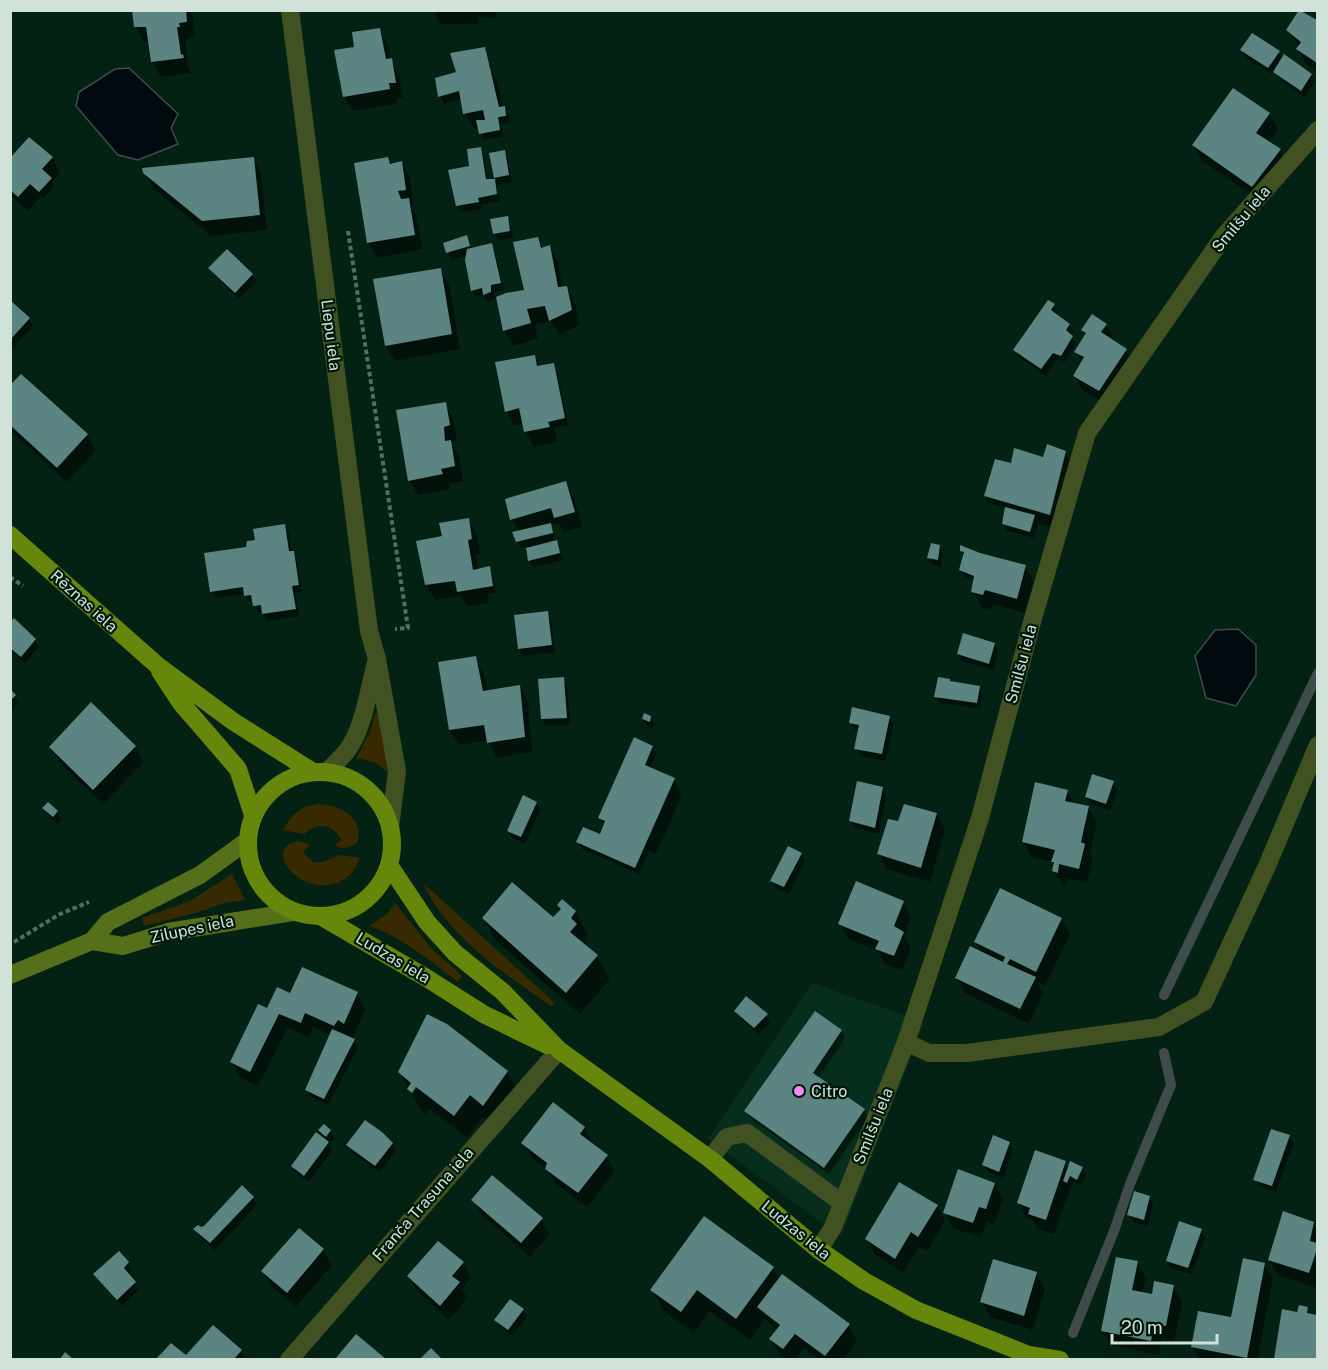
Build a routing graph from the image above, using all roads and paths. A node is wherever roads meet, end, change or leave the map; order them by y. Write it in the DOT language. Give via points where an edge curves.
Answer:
graph roads {
  1 [pos="290,10"];
  2 [pos="1317,130"];
  3 [pos="346,220"];
  4 [pos="10,535"];
  5 [pos="369,632"];
  6 [pos="377,659"];
  7 [pos="158,666"];
  8 [pos="1317,745"];
  9 [pos="320,772"];
  10 [pos="253,815"];
  11 [pos="390,828"];
  12 [pos="247,841"];
  13 [pos="389,865"];
  14 [pos="92,900"];
  15 [pos="293,912"];
  16 [pos="322,917"];
  17 [pos="92,940"];
  18 [pos="10,944"];
  19 [pos="10,975"];
  20 [pos="906,1042"];
  21 [pos="559,1050"];
  22 [pos="710,1160"];
  23 [pos="842,1203"];
  24 [pos="819,1250"];
  25 [pos="289,1359"];
  26 [pos="1060,1359"];
  1 -- 5 [label="street, Liepu iela"];
  2 -- 20 [label="street, Smilšu iela" via="1224,236 1086,433 980,818"];
  3 -- 5 [label="path" via="408,628"];
  4 -- 7 [label="main road, Rēznas iela"];
  5 -- 6 [label="street, Liepu iela"];
  6 -- 9 [label="street" via="358,731 347,751"];
  6 -- 11 [label="street, Liepu iela" via="397,771"];
  7 -- 9 [label="main road, Rēznas iela" via="234,722"];
  7 -- 10 [label="main road, Rēznas iela" via="181,704 238,769"];
  8 -- 20 [label="street" via="1204,1002 1159,1027 967,1053 929,1053"];
  9 -- 10 [label="main road" via="294,777 277,786"];
  9 -- 11 [label="main road" via="352,780 369,792 382,808"];
  10 -- 12 [label="main road"];
  11 -- 13 [label="main road"];
  12 -- 15 [label="main road" via="250,863 259,884"];
  12 -- 17 [label="main road, Zilupes iela" via="200,875 108,922"];
  13 -- 16 [label="main road" via="371,896 357,907"];
  13 -- 21 [label="main road, Ludzas iela" via="427,922"];
  14 -- 18 [label="path"];
  15 -- 16 [label="main road"];
  15 -- 17 [label="main road, Zilupes iela" via="168,932 123,946"];
  16 -- 21 [label="main road, Ludzas iela" via="485,1015"];
  17 -- 19 [label="main road, Zilupes iela"];
  20 -- 23 [label="street, Smilšu iela"];
  21 -- 22 [label="main road, Ludzas iela"];
  21 -- 25 [label="street, Franča Trasuna iela"];
  22 -- 23 [label="street" via="727,1137 747,1133"];
  22 -- 24 [label="main road, Ludzas iela"];
  23 -- 24 [label="street, Smilšu iela"];
  24 -- 26 [label="main road, Ludzas iela" via="916,1310 1029,1354"];
}
